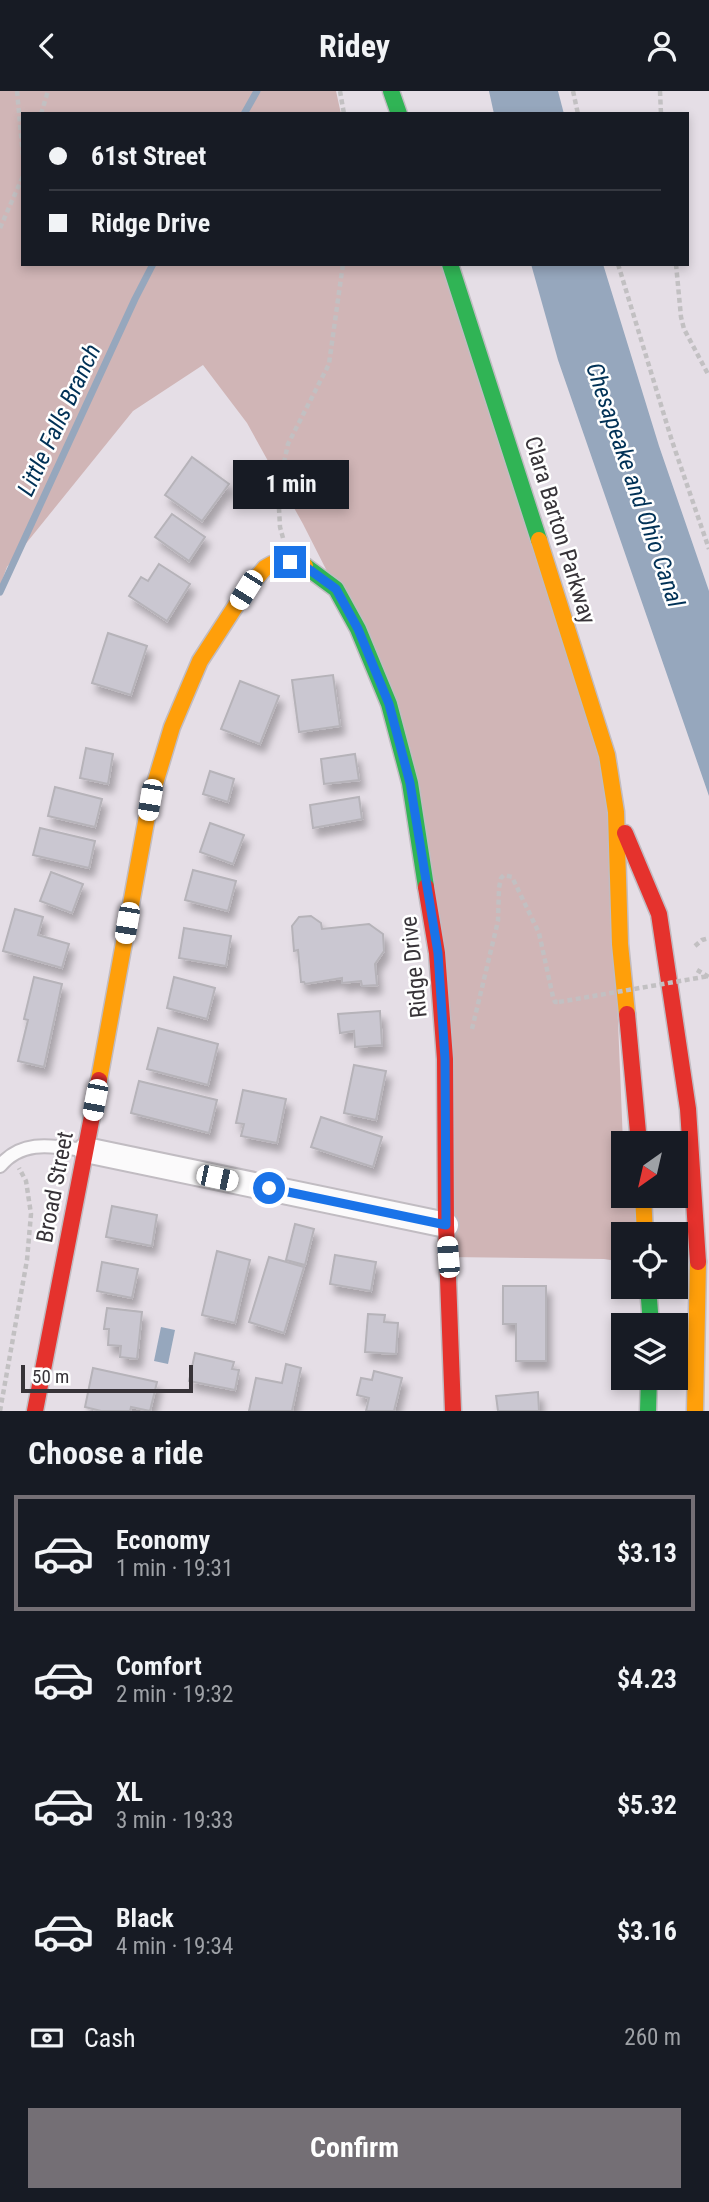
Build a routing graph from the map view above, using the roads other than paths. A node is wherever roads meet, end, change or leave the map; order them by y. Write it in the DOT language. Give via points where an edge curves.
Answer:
graph roads {
  1 [pos="391,91"];
  2 [pos="398,112"];
  3 [pos="451,266"];
  4 [pos="290,562"];
  5 [pos="616,812"];
  6 [pos="638,1131"];
  7 [pos="86,1150"];
  8 [pos="0,1166"];
  9 [pos="446,1225"];
  10 [pos="649,1390"];
  11 [pos="35,1411"];
  12 [pos="453,1411"];
  13 [pos="648,1411"];
  14 [pos="695,1411"];
  1 -- 2 [label="main road"];
  3 -- 5 [label="main road, Clara Barton Parkway" via="607,755"];
  4 -- 7 [label="main road, Broad Street" via="265,568 246,590 200,661 172,727 150,800"];
  4 -- 9 [label="main road, Ridge Drive" via="303,565 336,589 358,629 389,704 410,783 438,953 445,1059"];
  5 -- 6 [label="main road, Clara Barton Parkway" via="620,944"];
  5 -- 14 [label="main road, Clara Barton Parkway" via="659,914 688,1109 699,1279"];
  7 -- 8 [label="lane" via="29,1147"];
  7 -- 9 [label="street"];
  7 -- 11 [label="main road, Broad Street"];
  9 -- 12 [label="main road, Ridge Drive"];
  10 -- 13 [label="main road"];
}
